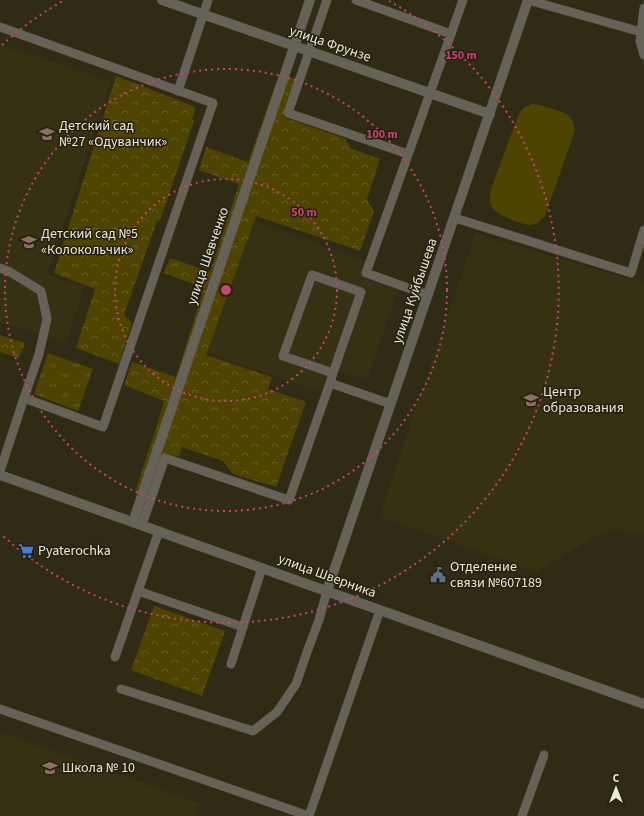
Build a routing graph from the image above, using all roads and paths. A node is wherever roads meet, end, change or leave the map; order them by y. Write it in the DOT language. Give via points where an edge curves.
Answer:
graph roads {
  1 [pos="162,0"];
  2 [pos="208,0"];
  3 [pos="310,0"];
  4 [pos="327,0"];
  5 [pos="356,0"];
  6 [pos="463,0"];
  7 [pos="528,0"];
  8 [pos="644,8"];
  9 [pos="203,14"];
  10 [pos="0,27"];
  11 [pos="641,32"];
  12 [pos="451,34"];
  13 [pos="295,46"];
  14 [pos="309,51"];
  15 [pos="644,55"];
  16 [pos="178,91"];
  17 [pos="430,93"];
  18 [pos="490,114"];
  19 [pos="408,154"];
  20 [pos="455,218"];
  21 [pos="644,230"];
  22 [pos="0,268"];
  23 [pos="428,295"];
  24 [pos="333,373"];
  25 [pos="330,383"];
  26 [pos="24,398"];
  27 [pos="391,404"];
  28 [pos="0,470"];
  29 [pos="0,475"];
  30 [pos="138,523"];
  31 [pos="158,531"];
  32 [pos="262,568"];
  33 [pos="138,591"];
  34 [pos="327,591"];
  35 [pos="380,610"];
  36 [pos="243,627"];
  37 [pos="115,657"];
  38 [pos="231,664"];
  39 [pos="121,689"];
  40 [pos="644,704"];
  41 [pos="0,709"];
  42 [pos="544,755"];
  43 [pos="309,816"];
  44 [pos="522,816"];
  1 -- 9 [label="street, улица Фрунзе"];
  2 -- 9 [label="lane"];
  3 -- 13 [label="street, улица Шевченко"];
  4 -- 14 [label="lane"];
  5 -- 12 [label="lane"];
  6 -- 12 [label="lane"];
  7 -- 11 [label="lane"];
  7 -- 18 [label="street, улица Куйбышева"];
  8 -- 11 [label="lane"];
  9 -- 13 [label="street, улица Фрунзе"];
  9 -- 16 [label="lane"];
  10 -- 16 [label="lane"];
  11 -- 15 [label="lane" via="640,41"];
  12 -- 17 [label="lane"];
  13 -- 14 [label="street, улица Фрунзе"];
  13 -- 30 [label="street, улица Шевченко"];
  14 -- 17 [label="street, улица Фрунзе"];
  14 -- 19 [label="lane" via="288,113"];
  16 -- 26 [label="lane" via="213,103 103,427"];
  17 -- 18 [label="street, улица Фрунзе"];
  17 -- 19 [label="lane"];
  18 -- 20 [label="street, улица Куйбышева"];
  19 -- 23 [label="lane" via="366,273"];
  20 -- 21 [label="lane" via="631,273"];
  20 -- 23 [label="street, улица Куйбышева"];
  22 -- 26 [label="lane" via="41,291 47,319"];
  23 -- 27 [label="street, улица Куйбышева"];
  24 -- 24 [label="lane" via="284,356 312,275 361,292"];
  24 -- 25 [label="lane"];
  25 -- 27 [label="lane"];
  25 -- 30 [label="lane" via="289,500 166,458"];
  26 -- 28 [label="lane"];
  27 -- 34 [label="street, улица Куйбышева"];
  29 -- 30 [label="street, улица Шверника"];
  30 -- 31 [label="street, улица Шверника"];
  31 -- 32 [label="street, улица Шверника"];
  31 -- 33 [label="lane"];
  32 -- 34 [label="street, улица Шверника"];
  32 -- 36 [label="lane"];
  33 -- 36 [label="lane"];
  33 -- 37 [label="lane"];
  34 -- 35 [label="street, улица Шверника"];
  34 -- 39 [label="lane" via="296,684 276,712 253,731"];
  35 -- 40 [label="street, улица Шверника"];
  35 -- 43 [label="lane"];
  36 -- 38 [label="lane"];
  41 -- 43 [label="lane"];
  42 -- 44 [label="lane"];
}
